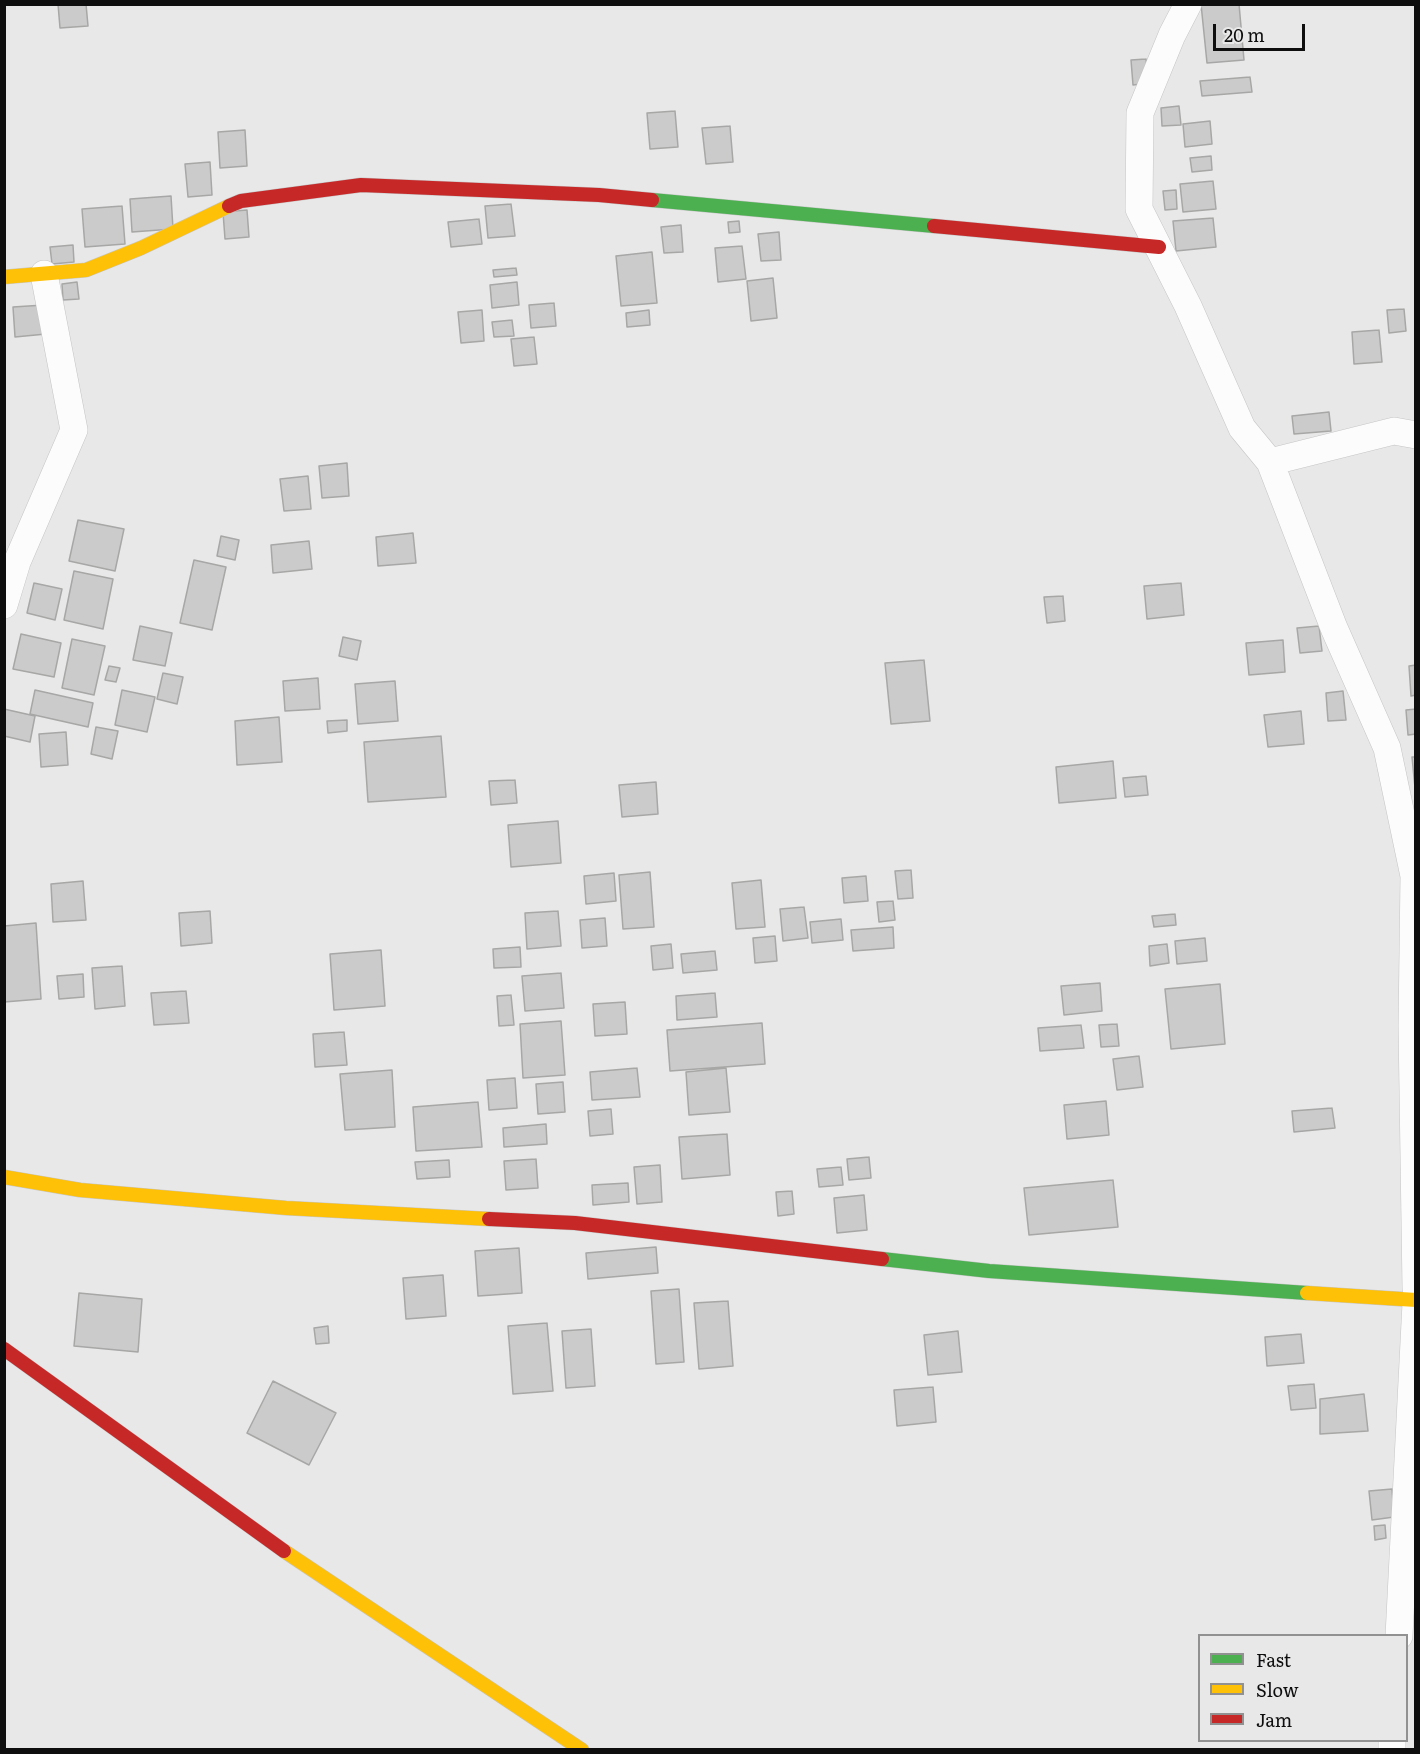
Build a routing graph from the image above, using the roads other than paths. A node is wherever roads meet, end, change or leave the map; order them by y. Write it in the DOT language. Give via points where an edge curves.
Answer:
graph roads {
  1 [pos="1188,4"];
  2 [pos="1159,247"];
  3 [pos="44,274"];
  4 [pos="4,277"];
  5 [pos="1416,435"];
  6 [pos="1270,462"];
  7 [pos="4,605"];
  8 [pos="4,1177"];
  9 [pos="1416,1288"];
  10 [pos="1416,1302"];
  11 [pos="4,1349"];
  12 [pos="1399,1634"];
  13 [pos="582,1749"];
  1 -- 2 [label="street" via="1140,113 1140,209"];
  2 -- 3 [label="street" via="599,195 361,185 241,201 86,270"];
  2 -- 6 [label="street" via="1242,428"];
  3 -- 4 [label="street"];
  3 -- 7 [label="street" via="74,430 17,562"];
  5 -- 6 [label="street" via="1394,431"];
  6 -- 9 [label="street" via="1334,628 1387,748 1414,876"];
  8 -- 10 [label="street" via="80,1190 275,1207 575,1223 989,1271"];
  10 -- 12 [label="street"];
  11 -- 13 [label="street" via="255,1532"];
}
